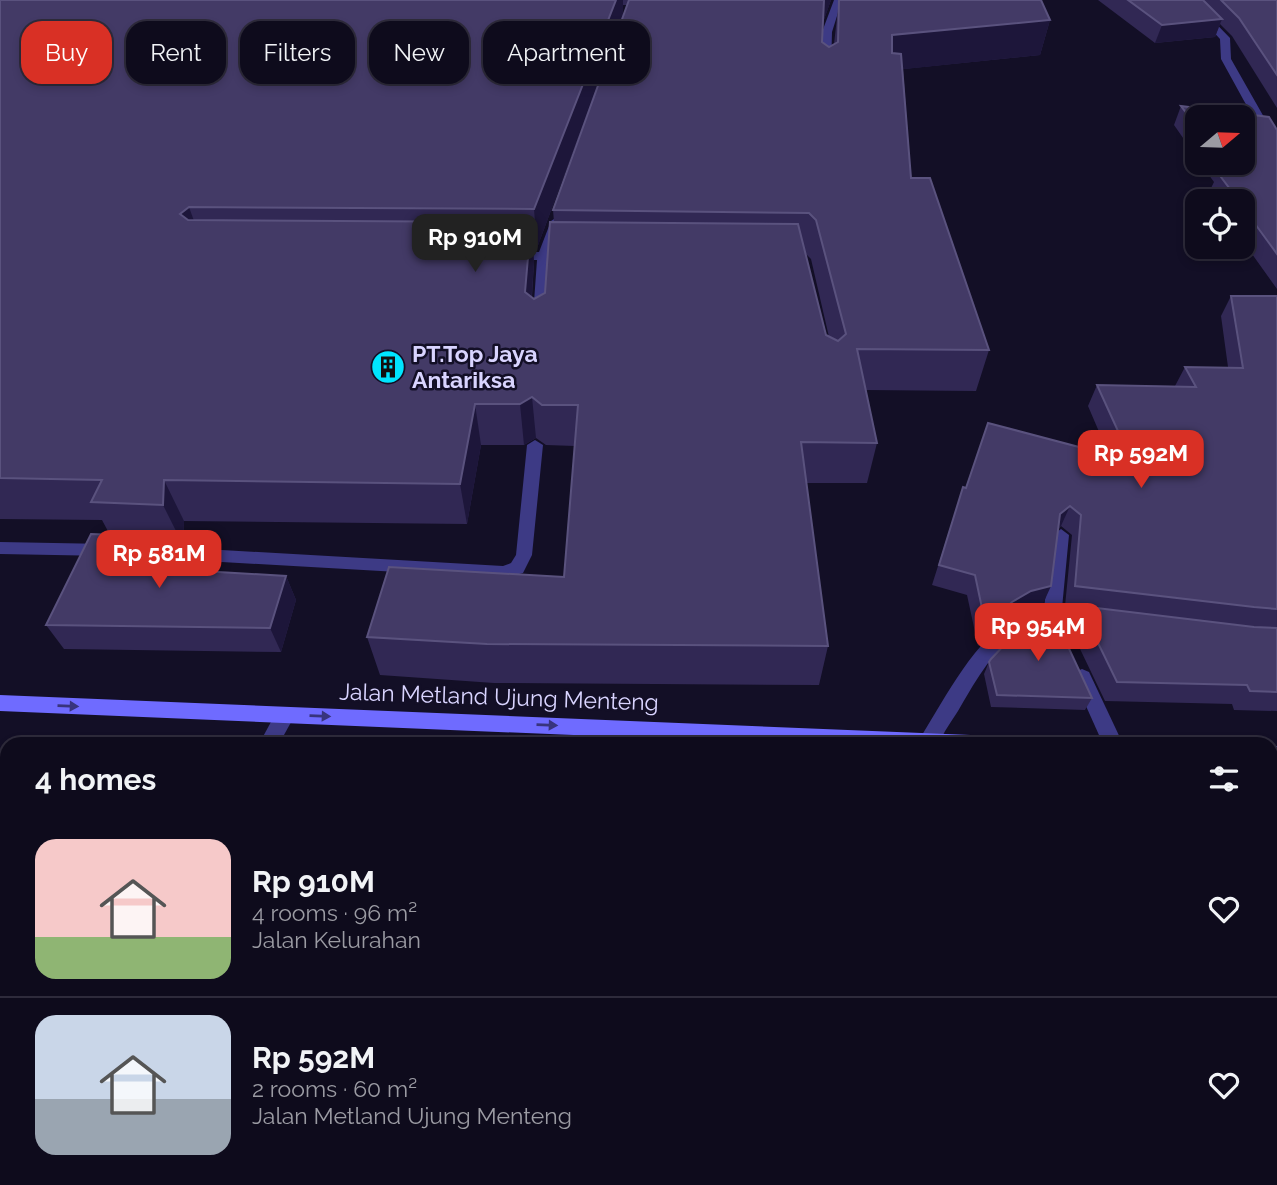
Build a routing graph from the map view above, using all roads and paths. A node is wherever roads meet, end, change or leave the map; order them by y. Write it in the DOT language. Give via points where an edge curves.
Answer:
graph roads {
  1 [pos="838,0"];
  2 [pos="1188,0"];
  3 [pos="825,78"];
  4 [pos="1277,150"];
  5 [pos="562,204"];
  6 [pos="503,256"];
  7 [pos="544,256"];
  8 [pos="585,256"];
  9 [pos="539,333"];
  10 [pos="535,445"];
  11 [pos="1061,536"];
  12 [pos="0,548"];
  13 [pos="1052,614"];
  14 [pos="1111,620"];
  15 [pos="0,703"];
  16 [pos="285,715"];
  17 [pos="273,737"];
  18 [pos="810,737"];
  19 [pos="932,737"];
  20 [pos="1111,737"];
  1 -- 3 [label="street" via="827,32"];
  2 -- 4 [label="street" via="1225,38 1226,58"];
  5 -- 7 [label="street"];
  6 -- 7 [label="street"];
  7 -- 8 [label="street"];
  7 -- 9 [label="street"];
  10 -- 12 [label="street" via="524,555 517,568 503,572"];
  11 -- 13 [label="street"];
  13 -- 14 [label="street"];
  13 -- 19 [label="street" via="1032,617 993,645"];
  13 -- 20 [label="street"];
  15 -- 16 [label="street, Jalan Metland Ujung Menteng, one-way"];
  16 -- 17 [label="street"];
  16 -- 18 [label="street, Jalan Metland Ujung Menteng, one-way"];
}
